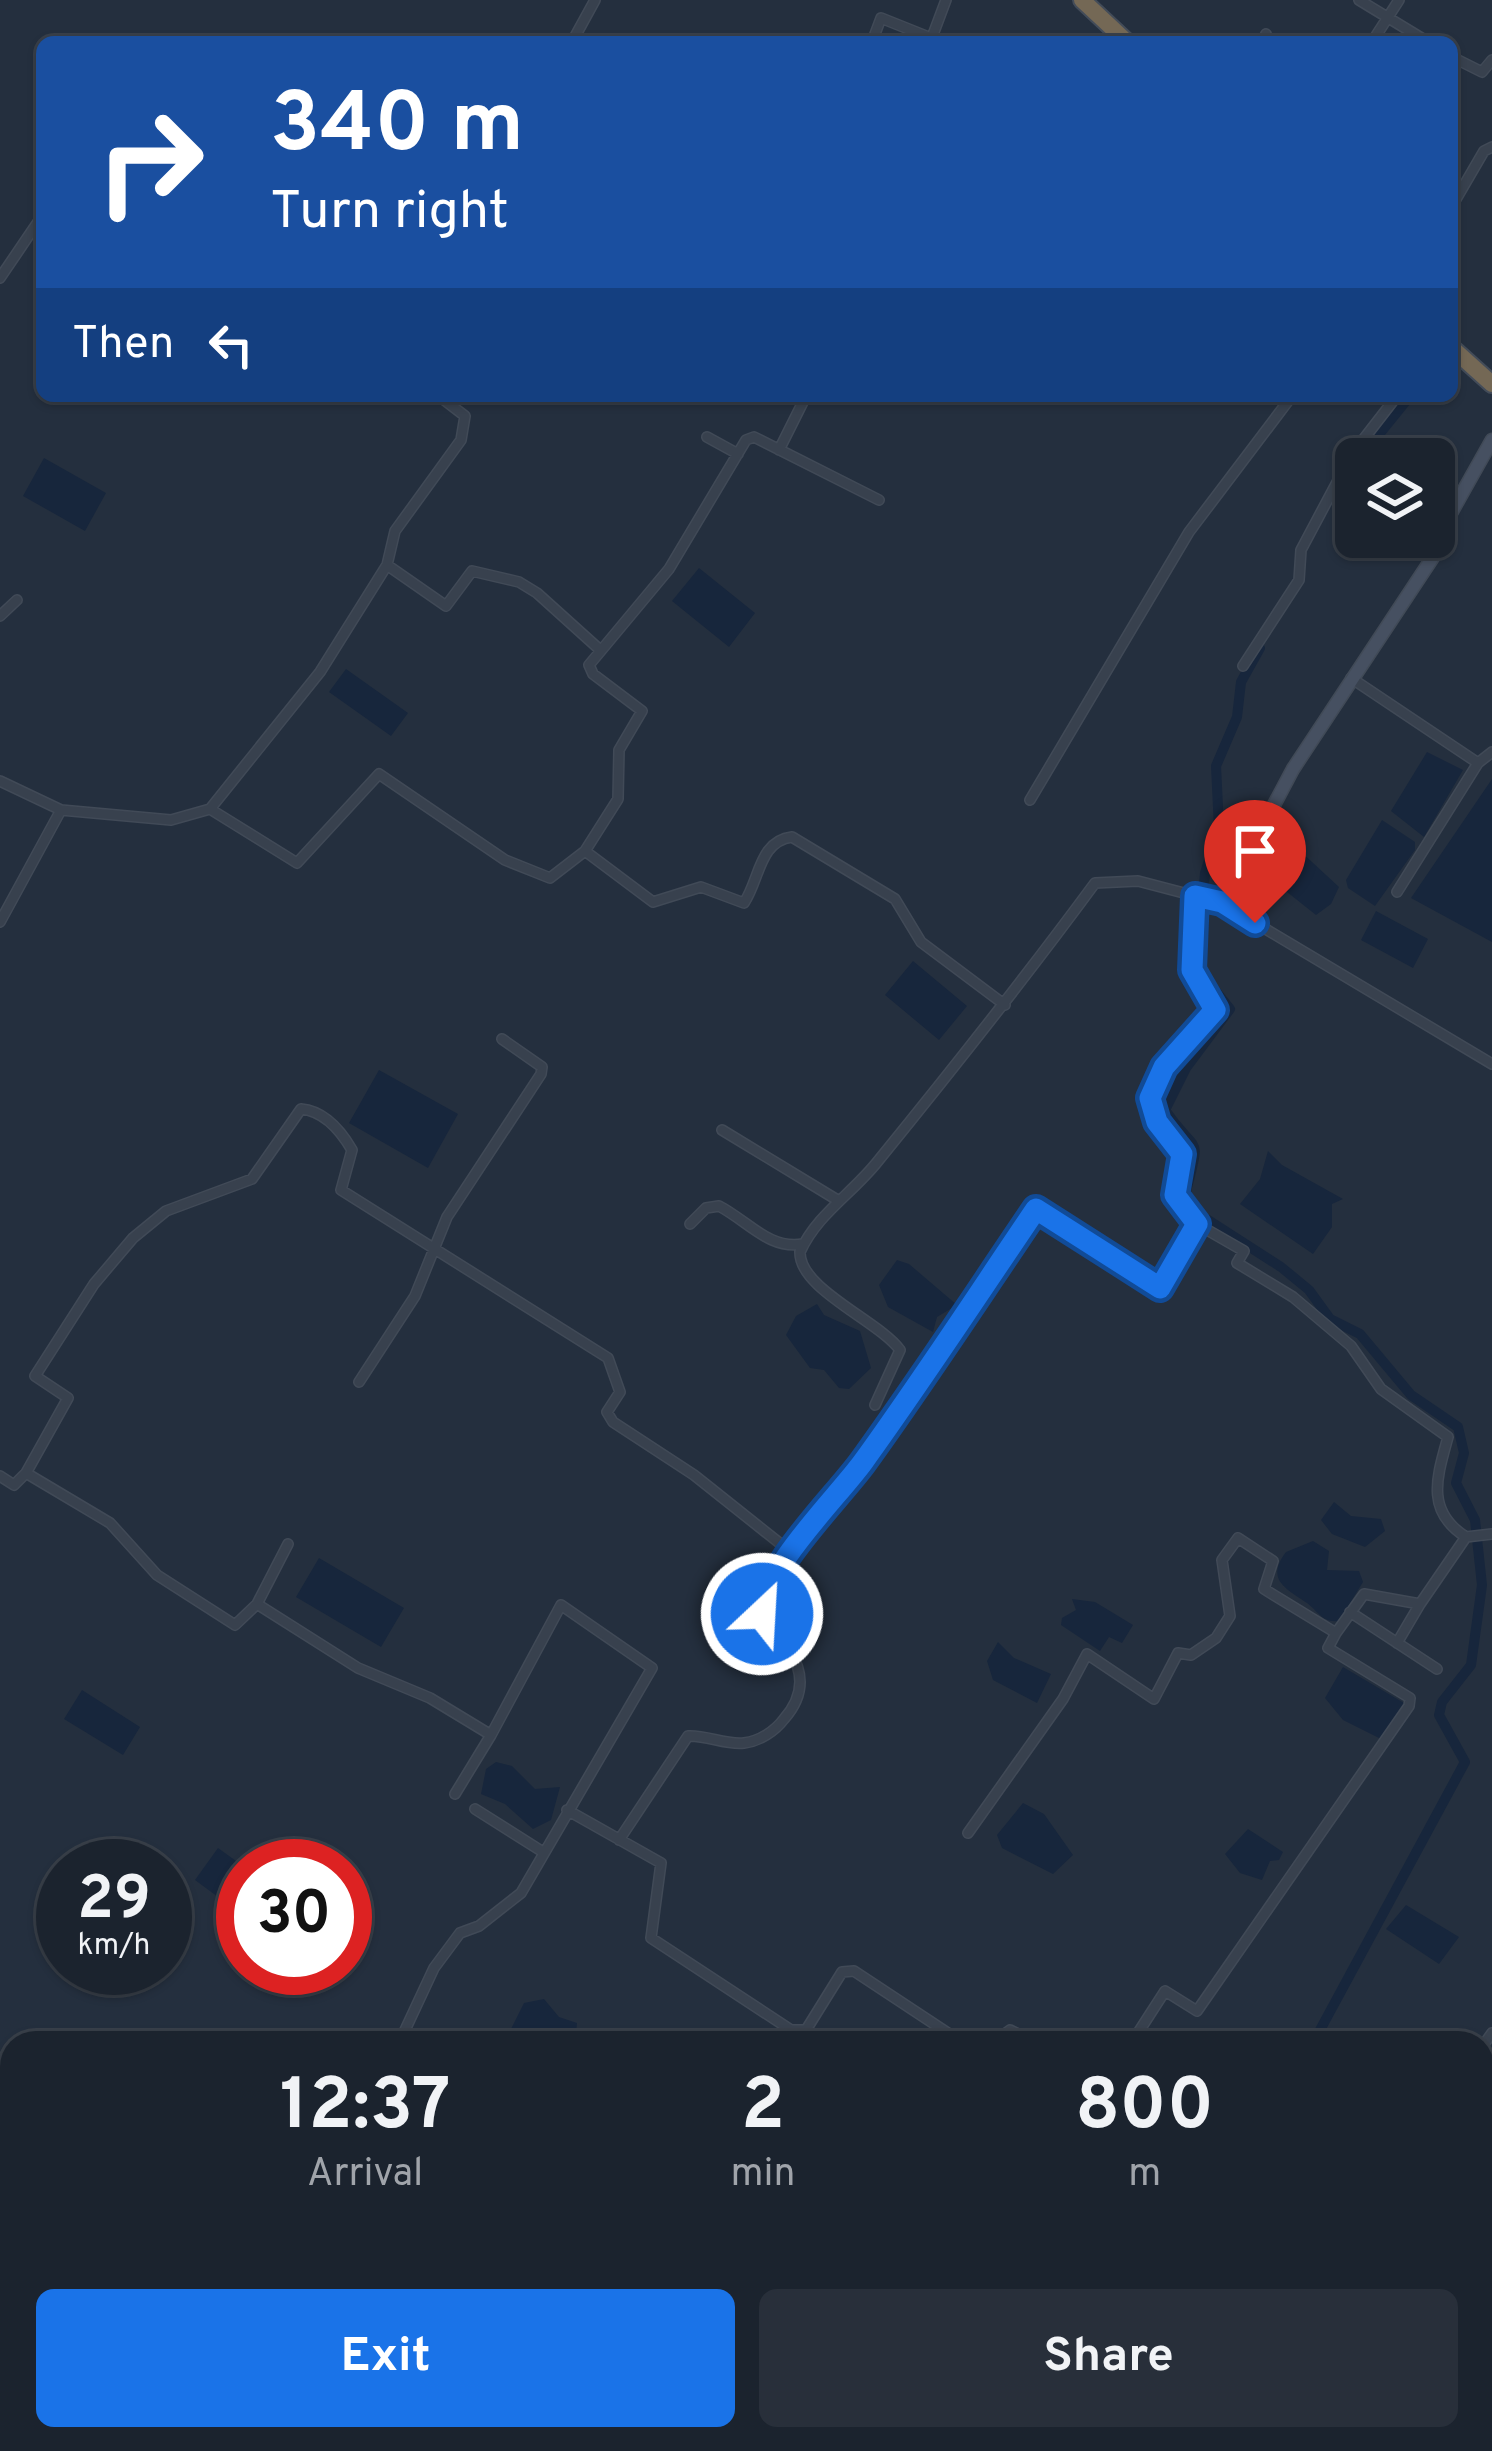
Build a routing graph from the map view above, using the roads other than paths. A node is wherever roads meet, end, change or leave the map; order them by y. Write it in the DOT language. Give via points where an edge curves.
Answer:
graph roads {
  1 [pos="595,0"];
  2 [pos="946,0"];
  3 [pos="1068,0"];
  4 [pos="1082,0"];
  5 [pos="1359,0"];
  6 [pos="1399,0"];
  7 [pos="1388,18"];
  8 [pos="575,36"];
  9 [pos="874,36"];
  10 [pos="922,36"];
  11 [pos="932,36"];
  12 [pos="1106,36"];
  13 [pos="1121,36"];
  14 [pos="1376,36"];
  15 [pos="1418,36"];
  16 [pos="1458,60"];
  17 [pos="1492,61"];
  18 [pos="1492,147"];
  19 [pos="1458,196"];
  20 [pos="36,225"];
  21 [pos="0,278"];
  22 [pos="1458,339"];
  23 [pos="1458,353"];
  24 [pos="1492,369"];
  25 [pos="1492,384"];
  26 [pos="447,402"];
  27 [pos="803,402"];
  28 [pos="1288,402"];
  29 [pos="1391,402"];
  30 [pos="707,437"];
  31 [pos="1492,440"];
  32 [pos="779,450"];
  33 [pos="738,454"];
  34 [pos="879,500"];
  35 [pos="387,565"];
  36 [pos="17,600"];
  37 [pos="0,616"];
  38 [pos="598,648"];
  39 [pos="1243,666"];
  40 [pos="1351,678"];
  41 [pos="1492,752"];
  42 [pos="1478,763"];
  43 [pos="0,782"];
  44 [pos="1030,800"];
  45 [pos="210,809"];
  46 [pos="61,810"];
  47 [pos="585,850"];
  48 [pos="1397,892"];
  49 [pos="1195,896"];
  50 [pos="1222,902"];
  51 [pos="0,922"];
  52 [pos="1005,1005"];
  53 [pos="502,1039"];
  54 [pos="1492,1064"];
  55 [pos="722,1130"];
  56 [pos="839,1201"];
  57 [pos="690,1224"];
  58 [pos="1197,1224"];
  59 [pos="803,1244"];
  60 [pos="437,1252"];
  61 [pos="359,1382"];
  62 [pos="875,1405"];
  63 [pos="26,1473"];
  64 [pos="0,1476"];
  65 [pos="1492,1534"];
  66 [pos="1466,1537"];
  67 [pos="288,1544"];
  68 [pos="792,1553"];
  69 [pos="257,1604"];
  70 [pos="1420,1604"];
  71 [pos="1350,1612"];
  72 [pos="1336,1634"];
  73 [pos="1397,1643"];
  74 [pos="1437,1670"];
  75 [pos="491,1735"];
  76 [pos="455,1795"];
  77 [pos="475,1809"];
  78 [pos="567,1810"];
  79 [pos="968,1833"];
  80 [pos="620,1840"];
  81 [pos="543,1852"];
  82 [pos="404,2031"];
  83 [pos="945,2031"];
  84 [pos="1139,2031"];
  1 -- 8 [label="street"];
  2 -- 11 [label="street"];
  3 -- 12 [label="highway"];
  4 -- 13 [label="highway"];
  5 -- 7 [label="street"];
  6 -- 7 [label="street"];
  7 -- 14 [label="street"];
  7 -- 15 [label="street"];
  9 -- 10 [label="street" via="881,18"];
  16 -- 17 [label="street" via="1482,72"];
  18 -- 19 [label="street"];
  20 -- 21 [label="street"];
  22 -- 24 [label="highway"];
  23 -- 25 [label="highway"];
  26 -- 35 [label="street" via="465,416 461,440 395,531"];
  27 -- 32 [label="street"];
  28 -- 44 [label="street" via="1190,532"];
  29 -- 39 [label="street" via="1352,454 1300,550 1300,580"];
  30 -- 33 [label="street"];
  31 -- 40 [label="street" via="1442,529 1441,545"];
  32 -- 33 [label="street" via="749,437"];
  32 -- 34 [label="street"];
  33 -- 38 [label="street" via="669,569"];
  35 -- 38 [label="street" via="446,606 472,571 519,582"];
  35 -- 45 [label="street" via="320,672"];
  36 -- 37 [label="street"];
  38 -- 47 [label="street" via="589,670 642,711 619,750 620,795"];
  40 -- 42 [label="street"];
  40 -- 50 [label="street"];
  41 -- 42 [label="street"];
  42 -- 48 [label="street"];
  43 -- 46 [label="street"];
  45 -- 46 [label="street" via="171,820"];
  45 -- 47 [label="street" via="297,863 377,774 545,878"];
  46 -- 51 [label="street"];
  47 -- 52 [label="street" via="657,903 701,887 744,902 768,848 792,837 895,899 920,942"];
  49 -- 50 [label="street"];
  49 -- 52 [label="street" via="1138,880 1095,883"];
  49 -- 58 [label="street" via="1192,970 1215,1010 1164,1067 1150,1098 1182,1154 1175,1195"];
  50 -- 54 [label="street"];
  52 -- 56 [label="street"];
  53 -- 60 [label="street" via="541,1073 447,1217"];
  55 -- 56 [label="street"];
  56 -- 59 [label="street"];
  57 -- 59 [label="street" via="719,1206 771,1241"];
  58 -- 66 [label="street" via="1244,1251 1238,1263 1293,1297 1351,1346 1381,1389 1448,1437 1434,1491 1445,1520"];
  58 -- 68 [label="street" via="1160,1288 1036,1209"];
  59 -- 62 [label="street" via="804,1269 900,1351"];
  60 -- 61 [label="street"];
  60 -- 63 [label="street" via="341,1190 352,1150 328,1120 301,1108 252,1179 166,1211 94,1284 35,1376 68,1398"];
  60 -- 68 [label="street" via="608,1358 620,1392 607,1412 614,1422"];
  63 -- 64 [label="street" via="14,1485"];
  63 -- 69 [label="street" via="110,1523 157,1575 235,1625"];
  65 -- 66 [label="street"];
  66 -- 70 [label="street"];
  67 -- 69 [label="street"];
  68 -- 80 [label="street" via="766,1591 762,1614 802,1672 797,1704 746,1743 688,1736"];
  69 -- 75 [label="street" via="358,1668"];
  70 -- 71 [label="street" via="1369,1592"];
  70 -- 73 [label="street"];
  71 -- 72 [label="street"];
  71 -- 73 [label="street"];
  72 -- 79 [label="street" via="1264,1589 1274,1561 1238,1538 1222,1560 1230,1616 1216,1638 1178,1653 1154,1700 1087,1654"];
  72 -- 84 [label="street" via="1328,1648 1410,1698 1409,1706 1197,2012 1165,1991"];
  73 -- 74 [label="street"];
  75 -- 76 [label="street"];
  75 -- 78 [label="street" via="561,1605 652,1668"];
  77 -- 81 [label="street"];
  78 -- 80 [label="street"];
  78 -- 81 [label="street"];
  80 -- 83 [label="street" via="661,1863 651,1938 791,2030 806,2030 842,1972 854,1971"];
  81 -- 82 [label="street" via="521,1892 460,1933"];
}
